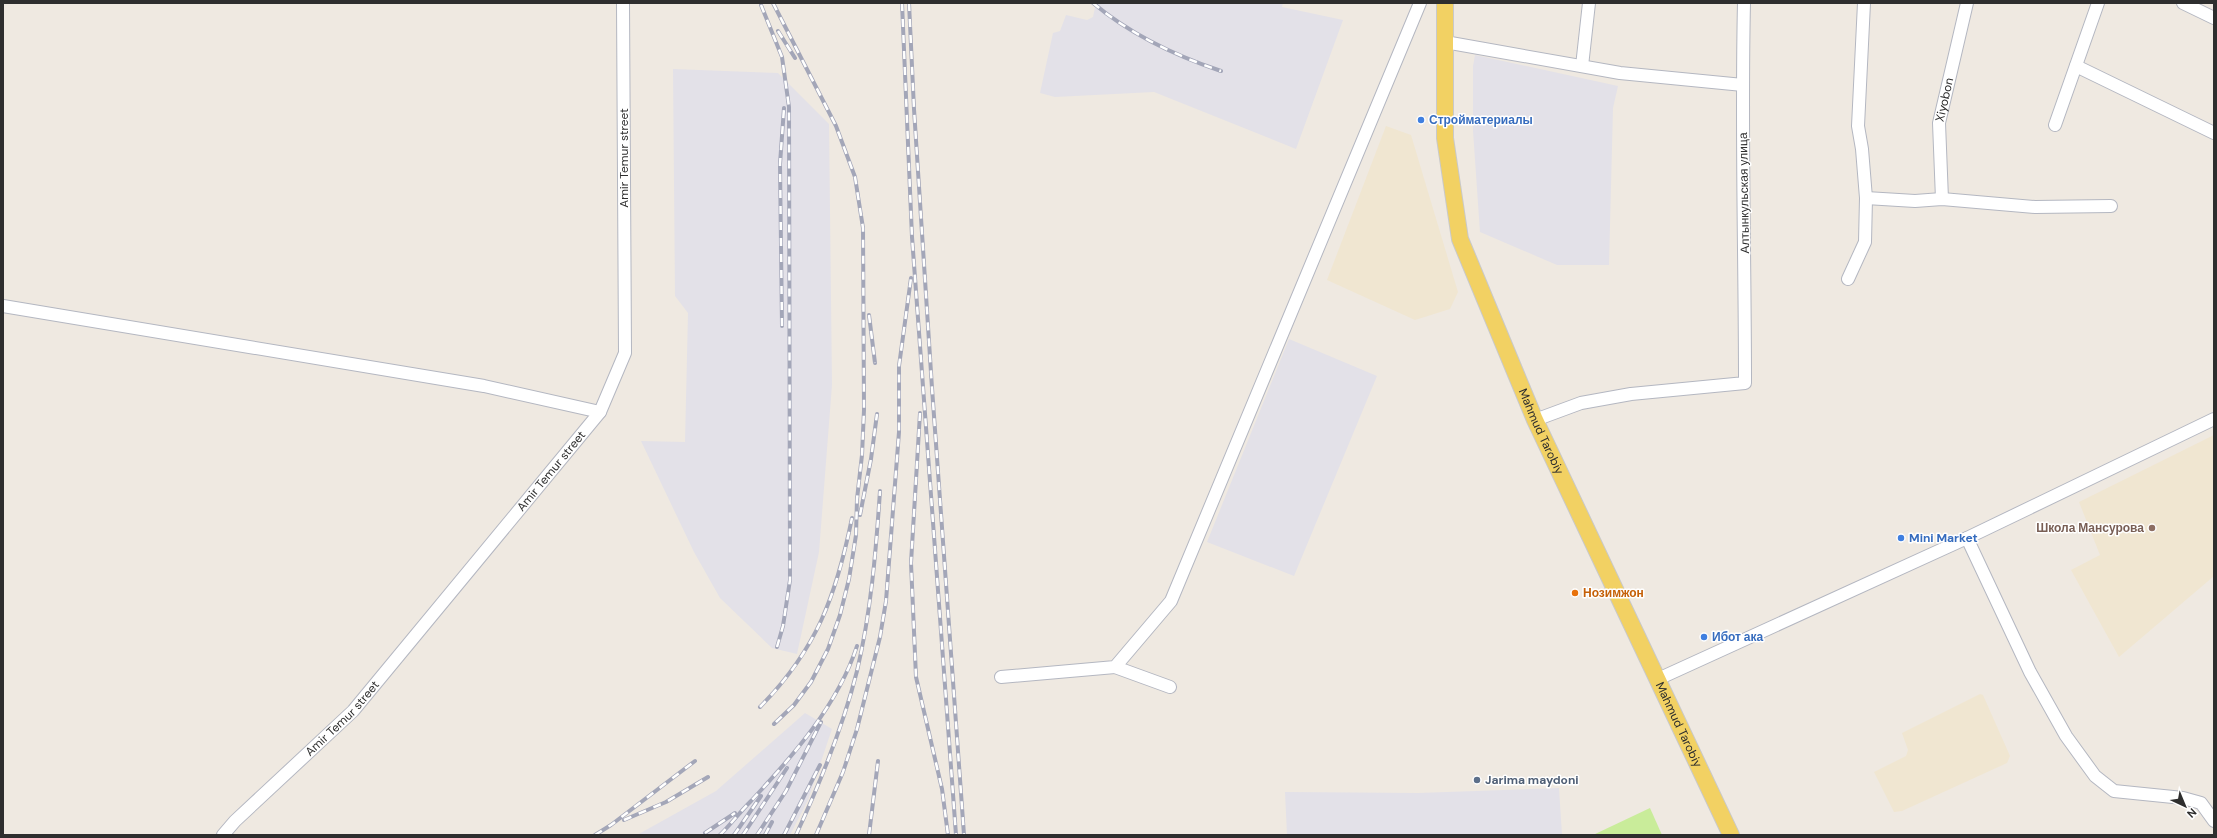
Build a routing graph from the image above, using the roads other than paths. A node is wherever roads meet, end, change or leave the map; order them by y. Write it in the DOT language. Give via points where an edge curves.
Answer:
graph roads {
  1 [pos="623,3"];
  2 [pos="1420,3"];
  3 [pos="1445,3"];
  4 [pos="1589,3"];
  5 [pos="1744,3"];
  6 [pos="1864,3"];
  7 [pos="1967,3"];
  8 [pos="2098,3"];
  9 [pos="2183,3"];
  10 [pos="2214,18"];
  11 [pos="1445,42"];
  12 [pos="1582,66"];
  13 [pos="2076,66"];
  14 [pos="1743,85"];
  15 [pos="2055,126"];
  16 [pos="2214,133"];
  17 [pos="1866,198"];
  18 [pos="1942,199"];
  19 [pos="2111,206"];
  20 [pos="1848,279"];
  21 [pos="3,306"];
  22 [pos="600,412"];
  23 [pos="2214,419"];
  24 [pos="1535,420"];
  25 [pos="1967,538"];
  26 [pos="1115,667"];
  27 [pos="1001,677"];
  28 [pos="1658,679"];
  29 [pos="1170,687"];
  30 [pos="2214,821"];
  31 [pos="223,835"];
  32 [pos="1731,835"];
  1 -- 22 [label="street, Amir Temur street" via="625,353"];
  2 -- 26 [label="street" via="1171,601"];
  3 -- 11 [label="main road, Mahmud Tarobiy"];
  4 -- 12 [label="street"];
  5 -- 14 [label="street, Алтынкульская улица"];
  6 -- 17 [label="street" via="1858,126"];
  7 -- 18 [label="street, Xiyobon" via="1939,123"];
  8 -- 13 [label="street"];
  9 -- 10 [label="street"];
  11 -- 12 [label="street"];
  11 -- 24 [label="main road, Mahmud Tarobiy" via="1445,138 1460,239"];
  12 -- 14 [label="street" via="1620,73"];
  13 -- 15 [label="street"];
  13 -- 16 [label="street"];
  14 -- 24 [label="street, Алтынкульская улица" via="1745,383 1631,394 1580,403"];
  17 -- 18 [label="street"];
  17 -- 20 [label="street" via="1865,242"];
  18 -- 19 [label="street" via="2035,207"];
  21 -- 22 [label="street" via="484,386"];
  22 -- 31 [label="street, Amir Temur street" via="353,711"];
  23 -- 25 [label="street"];
  24 -- 28 [label="main road, Mahmud Tarobiy"];
  25 -- 28 [label="street"];
  25 -- 30 [label="street" via="2030,672 2066,736 2095,776 2114,792 2183,798 2202,803"];
  26 -- 27 [label="street"];
  26 -- 29 [label="street"];
  28 -- 32 [label="main road, Mahmud Tarobiy"];
}
